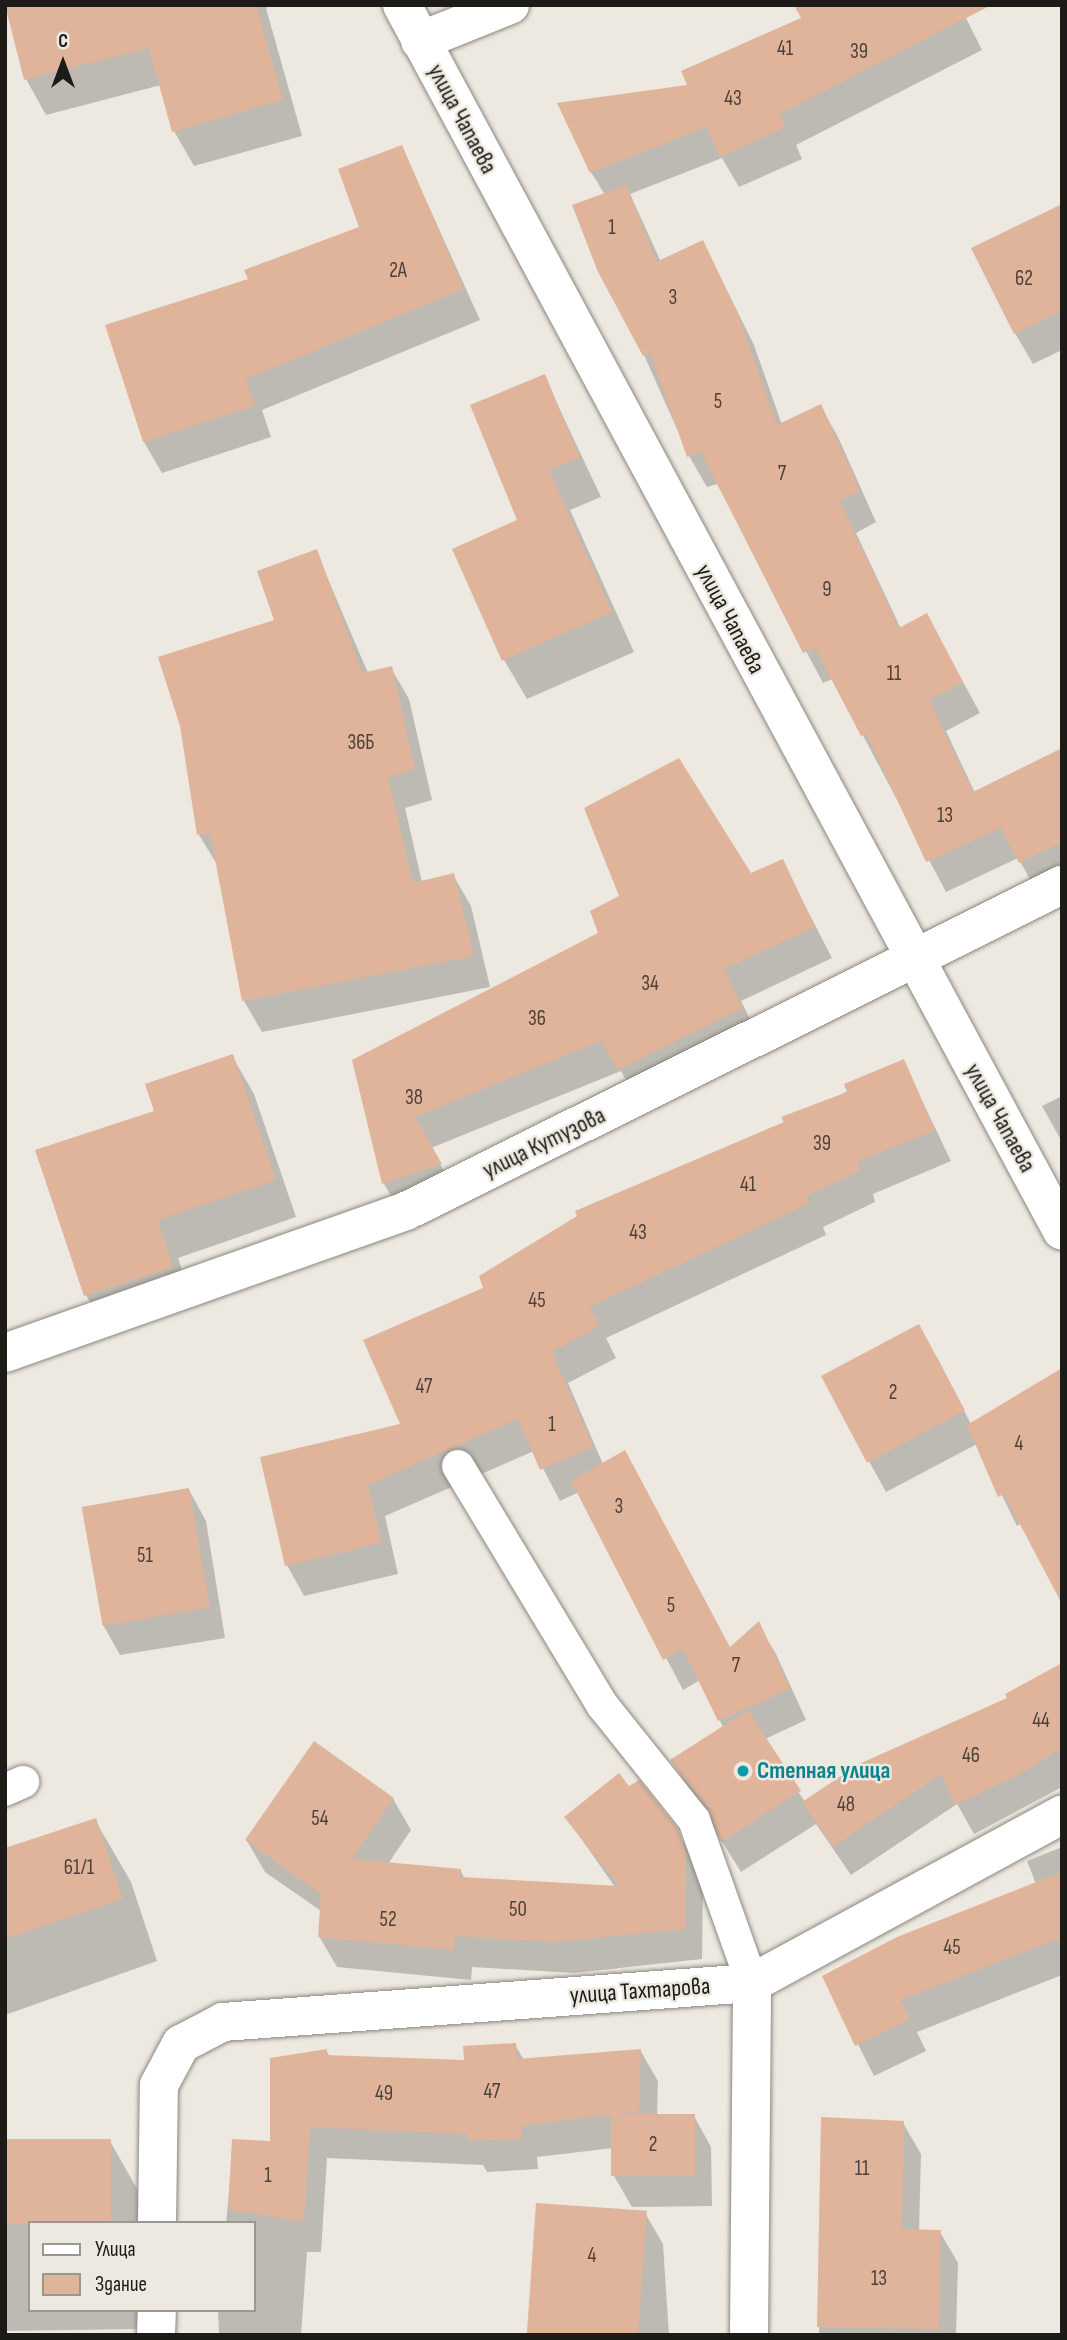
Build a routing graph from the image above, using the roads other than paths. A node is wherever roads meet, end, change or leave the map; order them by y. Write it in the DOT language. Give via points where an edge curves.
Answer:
graph roads {
  1 [pos="402,5"];
  2 [pos="510,5"];
  3 [pos="420,41"];
  4 [pos="1062,885"];
  5 [pos="914,961"];
  6 [pos="1062,1231"];
  7 [pos="5,1353"];
  8 [pos="458,1466"];
  9 [pos="1062,1815"];
  10 [pos="752,1983"];
  11 [pos="158,2221"];
  12 [pos="157,2312"];
  13 [pos="156,2335"];
  14 [pos="749,2335"];
  1 -- 3 [label="street, улица Чапаева"];
  2 -- 3 [label="street"];
  3 -- 5 [label="street, улица Чапаева"];
  4 -- 5 [label="street, улица Кутузова"];
  5 -- 6 [label="street, улица Чапаева"];
  5 -- 7 [label="street, улица Кутузова" via="406,1211"];
  8 -- 10 [label="lane" via="603,1706 694,1820"];
  9 -- 10 [label="street, улица Тахтарова"];
  10 -- 11 [label="street, улица Тахтарова" via="223,2022 181,2044 159,2085"];
  10 -- 14 [label="street"];
  12 -- 13 [label="street"];
}
